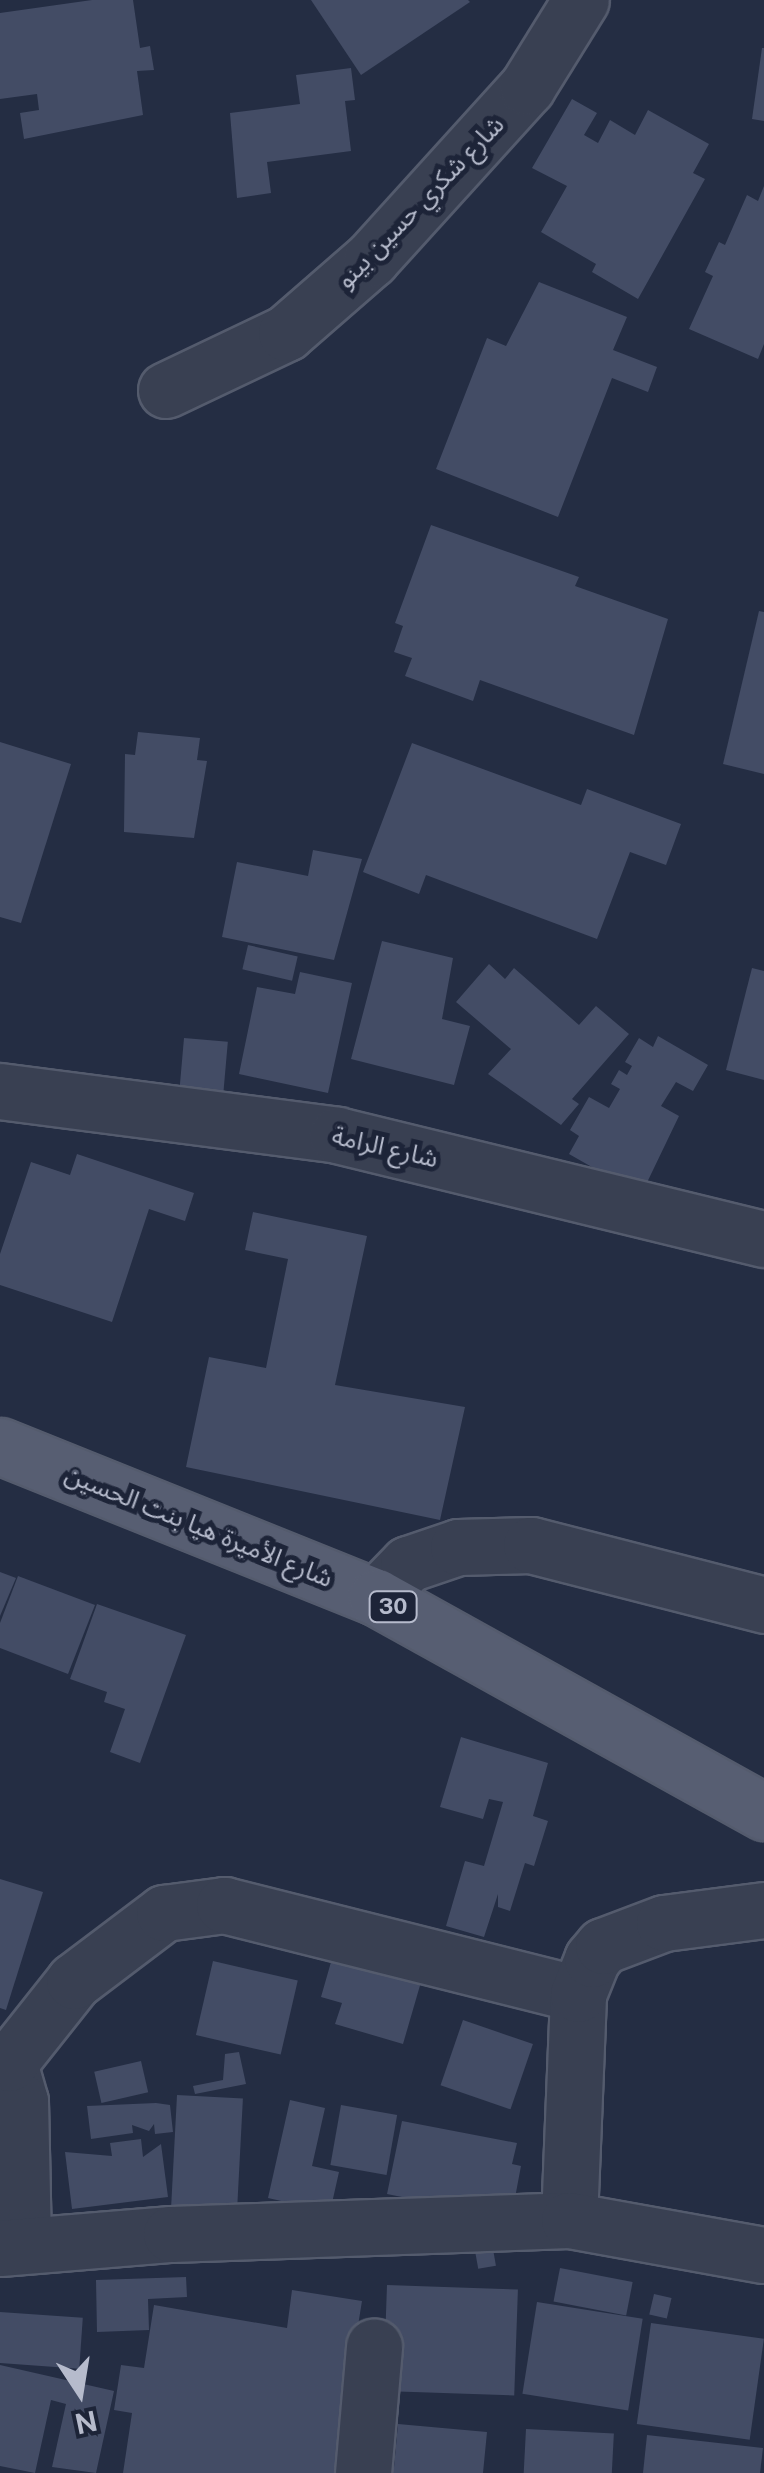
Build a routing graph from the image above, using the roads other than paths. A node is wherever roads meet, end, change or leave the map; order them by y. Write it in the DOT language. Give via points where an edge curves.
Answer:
graph roads {
  1 [pos="582,0"];
  2 [pos="166,390"];
  3 [pos="0,1091"];
  4 [pos="764,1240"];
  5 [pos="0,1446"];
  6 [pos="376,1598"];
  7 [pos="764,1605"];
  8 [pos="764,1812"];
  9 [pos="764,1910"];
  10 [pos="578,1994"];
  11 [pos="4,2061"];
  12 [pos="570,2220"];
  13 [pos="11,2246"];
  14 [pos="764,2255"];
  15 [pos="374,2346"];
  16 [pos="364,2473"];
  1 -- 2 [label="street, شارع شكري حسين بينو" via="527,87 371,260 286,334"];
  3 -- 4 [label="street, شارع الرامة" via="337,1135"];
  5 -- 6 [label="main road, شارع الأميرة هيا بنت الحسين / 30"];
  6 -- 7 [label="street" via="408,1564 458,1548 530,1545"];
  6 -- 8 [label="main road, شارع الأميرة هيا بنت الحسين / 30"];
  9 -- 10 [label="street" via="664,1923 620,1938 592,1959"];
  10 -- 11 [label="street" via="224,1905 164,1913 71,1969"];
  10 -- 12 [label="street"];
  11 -- 13 [label="street" via="20,2101"];
  12 -- 13 [label="street"];
  12 -- 14 [label="street"];
  15 -- 16 [label="street"];
}
